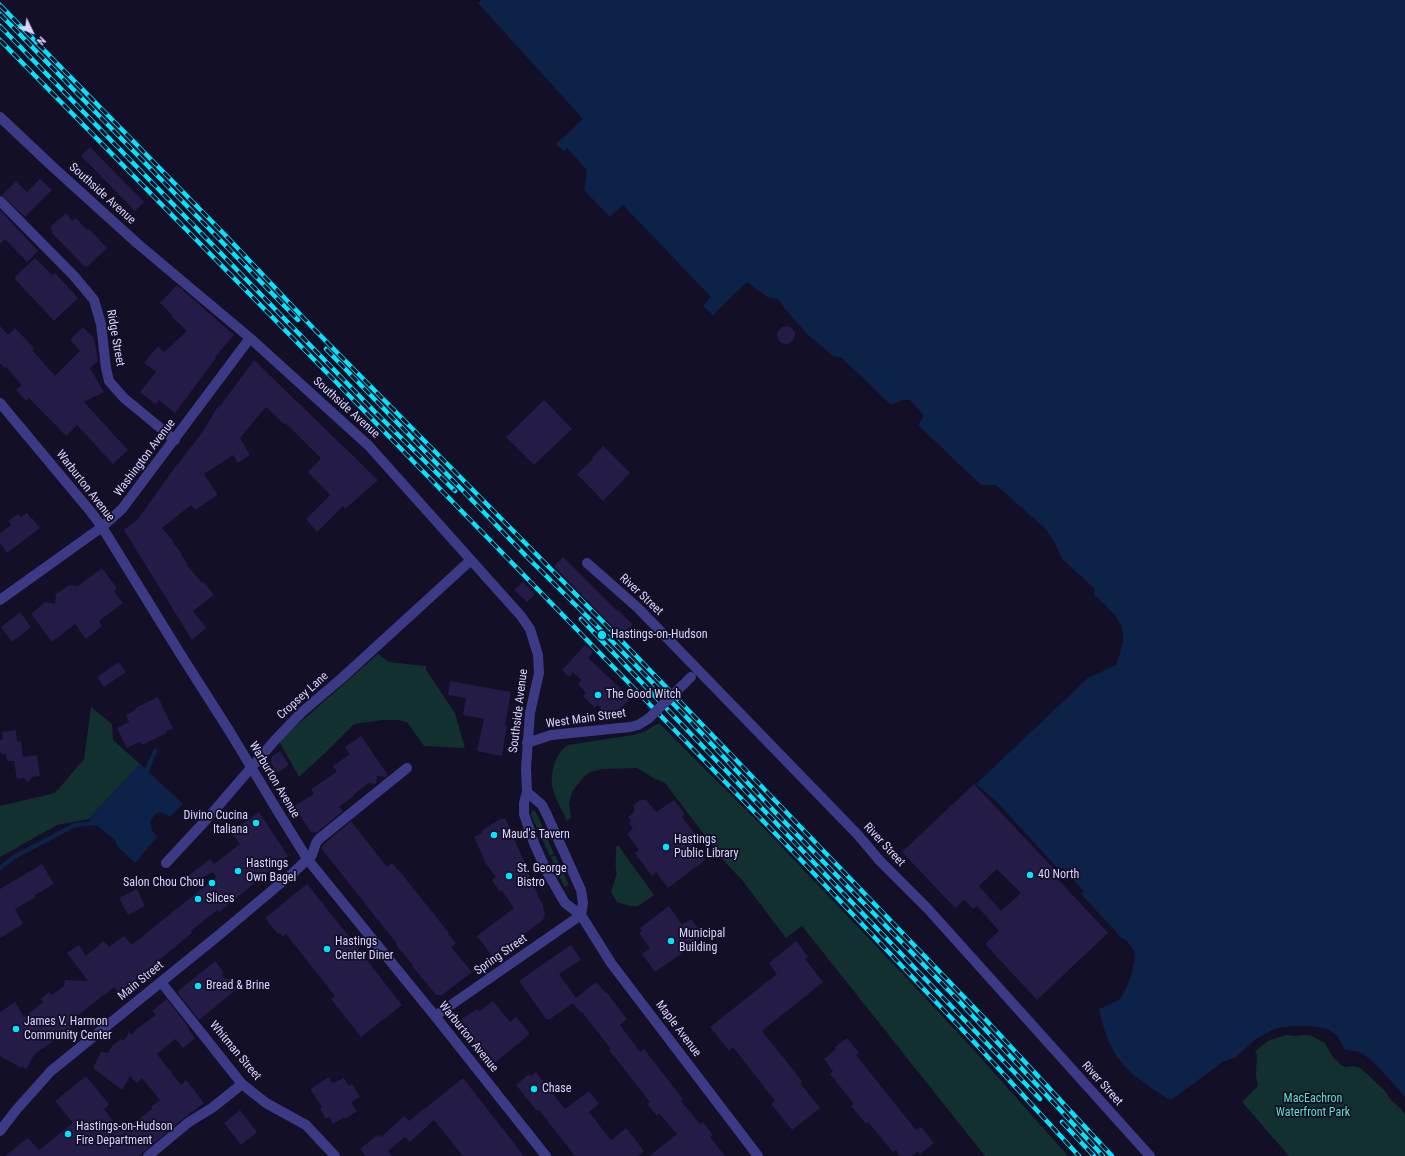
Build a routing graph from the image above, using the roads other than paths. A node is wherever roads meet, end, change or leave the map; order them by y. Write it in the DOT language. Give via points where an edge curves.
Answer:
graph roads {
  1 [pos="0,117"];
  2 [pos="0,201"];
  3 [pos="250,338"];
  4 [pos="0,403"];
  5 [pos="175,440"];
  6 [pos="102,527"];
  7 [pos="471,560"];
  8 [pos="587,563"];
  9 [pos="0,600"];
  10 [pos="695,674"];
  11 [pos="527,743"];
  12 [pos="407,768"];
  13 [pos="527,792"];
  14 [pos="308,860"];
  15 [pos="166,863"];
  16 [pos="581,915"];
  17 [pos="161,982"];
  18 [pos="436,1016"];
  19 [pos="242,1084"];
  20 [pos="0,1131"];
  21 [pos="148,1156"];
  22 [pos="335,1156"];
  23 [pos="546,1156"];
  24 [pos="758,1156"];
  25 [pos="1150,1156"];
  1 -- 3 [label="street, Southside Avenue" via="138,244"];
  2 -- 5 [label="street, Ridge Street" via="74,276 94,300 101,324 109,381 124,398"];
  3 -- 5 [label="street, Washington Avenue"];
  3 -- 7 [label="street, Southside Avenue" via="369,446"];
  4 -- 6 [label="street, Warburton Avenue"];
  5 -- 6 [label="street, Washington Avenue" via="122,509"];
  6 -- 9 [label="street, Washington Avenue"];
  6 -- 14 [label="street, Warburton Avenue, bridge"];
  7 -- 11 [label="street, Southside Avenue" via="521,616 534,639 539,673 530,713"];
  7 -- 15 [label="street, Cropsey Lane" via="297,718"];
  8 -- 10 [label="street, River Street" via="638,608"];
  10 -- 11 [label="street, West Main Street, bridge" via="648,719 638,725 558,734"];
  10 -- 25 [label="street, River Street" via="928,909"];
  11 -- 13 [label="street, Southside Avenue"];
  12 -- 14 [label="street" via="319,839"];
  13 -- 16 [label="street" via="542,805 581,890 584,902"];
  13 -- 16 [label="street, Southside Avenue" via="524,814 534,843 565,903"];
  14 -- 17 [label="street, Main Street"];
  14 -- 18 [label="street, Warburton Avenue"];
  16 -- 18 [label="street, Spring Street"];
  16 -- 24 [label="street, Maple Avenue" via="611,963"];
  17 -- 19 [label="street, Whitman Street"];
  17 -- 20 [label="street, Main Street" via="52,1071"];
  18 -- 23 [label="street, Warburton Avenue"];
  19 -- 21 [label="street" via="212,1108 189,1122"];
  19 -- 22 [label="street, Whitman Street" via="266,1103 306,1125"];
}
